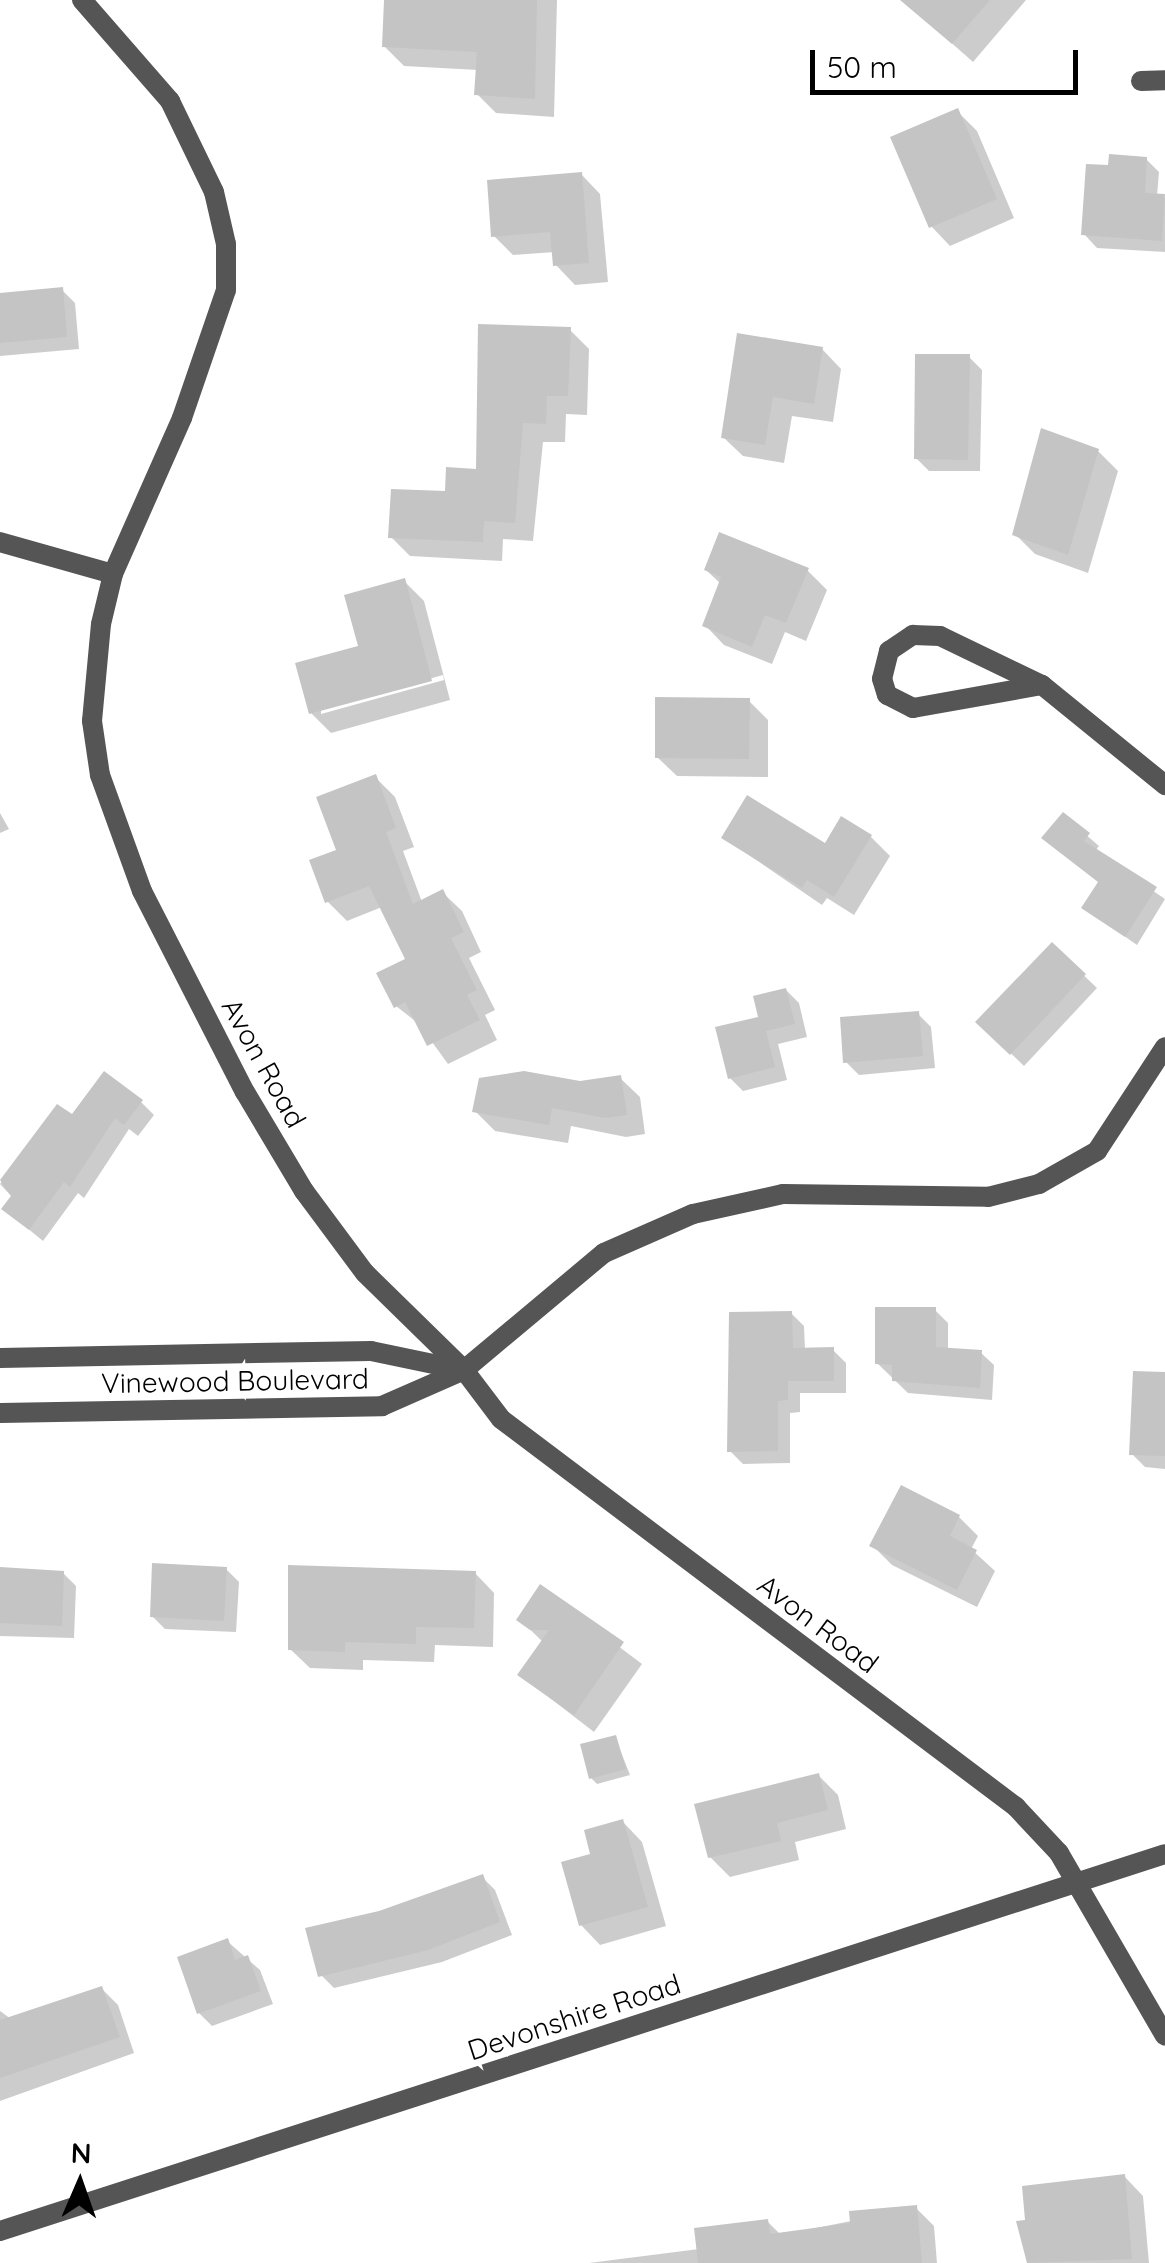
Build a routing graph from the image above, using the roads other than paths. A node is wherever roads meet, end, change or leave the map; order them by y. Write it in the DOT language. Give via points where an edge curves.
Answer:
graph roads {
  1 [pos="82,0"];
  2 [pos="1165,80"];
  3 [pos="1140,81"];
  4 [pos="0,542"];
  5 [pos="113,574"];
  6 [pos="1042,685"];
  7 [pos="1165,784"];
  8 [pos="1165,1047"];
  9 [pos="0,1358"];
  10 [pos="464,1370"];
  11 [pos="0,1413"];
  12 [pos="1165,1854"];
  13 [pos="1076,1884"];
  14 [pos="1165,2036"];
  15 [pos="0,2231"];
  1 -- 5 [label="street, Avon Road" via="170,101 214,192 226,244 226,290 182,418"];
  2 -- 3 [label="street"];
  4 -- 5 [label="street"];
  5 -- 10 [label="street, Avon Road" via="100,624 92,720 100,776 142,891 304,1191 365,1273"];
  6 -- 6 [label="street" via="913,708 887,696 882,679 889,651 913,634 940,636"];
  6 -- 7 [label="street"];
  8 -- 10 [label="street, Vinewood Boulevard" via="1098,1150 1039,1184 988,1196 738,1199 604,1253"];
  9 -- 10 [label="street, Vinewood Boulevard" via="371,1352"];
  10 -- 11 [label="street, Vinewood Boulevard" via="382,1406"];
  10 -- 13 [label="street, Avon Road" via="502,1419 1016,1808 1059,1853"];
  12 -- 13 [label="street, Devonshire Road"];
  13 -- 14 [label="street, Avon Road"];
  13 -- 15 [label="street, Devonshire Road"];
}
